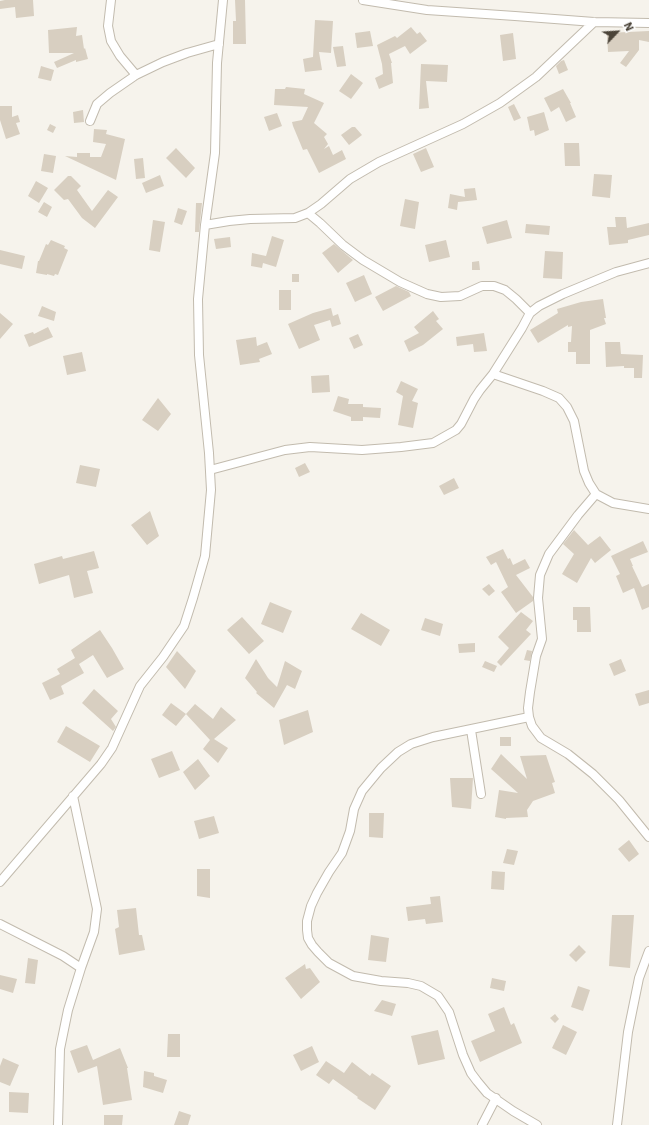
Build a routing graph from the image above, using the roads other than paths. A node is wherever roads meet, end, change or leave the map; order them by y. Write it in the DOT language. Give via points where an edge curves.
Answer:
graph roads {
  1 [pos="111,0"];
  2 [pos="223,0"];
  3 [pos="363,0"];
  4 [pos="594,22"];
  5 [pos="649,23"];
  6 [pos="219,44"];
  7 [pos="136,75"];
  8 [pos="90,121"];
  9 [pos="308,213"];
  10 [pos="205,225"];
  11 [pos="649,263"];
  12 [pos="530,313"];
  13 [pos="493,374"];
  14 [pos="210,470"];
  15 [pos="596,494"];
  16 [pos="649,510"];
  17 [pos="529,717"];
  18 [pos="471,730"];
  19 [pos="481,794"];
  20 [pos="73,796"];
  21 [pos="649,837"];
  22 [pos="0,882"];
  23 [pos="0,924"];
  24 [pos="648,955"];
  25 [pos="81,968"];
  26 [pos="496,1098"];
  27 [pos="58,1125"];
  28 [pos="482,1125"];
  29 [pos="537,1125"];
  30 [pos="617,1125"];
  1 -- 7 [label="street" via="108,26 111,41"];
  2 -- 6 [label="street"];
  3 -- 4 [label="street" via="427,10"];
  4 -- 5 [label="street"];
  4 -- 9 [label="street" via="536,77 500,103 463,124 379,162 350,179"];
  6 -- 7 [label="street" via="187,53"];
  6 -- 10 [label="street" via="215,152"];
  7 -- 8 [label="street" via="97,104"];
  9 -- 10 [label="street" via="294,218 250,219"];
  9 -- 12 [label="street" via="343,245 400,282 441,297 460,296 482,286 494,286 516,298"];
  10 -- 14 [label="street" via="198,299 198,355"];
  11 -- 12 [label="street" via="616,272 569,291"];
  12 -- 13 [label="street"];
  13 -- 14 [label="street" via="474,399 456,430 432,442 362,450 310,446"];
  13 -- 15 [label="street" via="559,398 574,421 584,471"];
  14 -- 20 [label="street" via="211,490 205,556 184,626 140,686 112,748"];
  15 -- 16 [label="street" via="613,503"];
  15 -- 17 [label="street" via="548,554 540,575 538,598 542,639 536,656 528,708"];
  17 -- 18 [label="street"];
  17 -- 21 [label="street" via="541,738 568,754 593,774 619,800"];
  18 -- 19 [label="street"];
  18 -- 26 [label="street" via="411,744 381,768 362,791 354,809 342,853 311,906 307,930 308,938 318,952 329,963 353,976 421,986 438,996 449,1012 471,1073 487,1092"];
  20 -- 22 [label="street"];
  20 -- 25 [label="street" via="97,909 94,932"];
  23 -- 25 [label="street"];
  24 -- 30 [label="street" via="639,978 628,1032"];
  25 -- 27 [label="street" via="68,1010 60,1049"];
  26 -- 28 [label="street"];
  26 -- 29 [label="street"];
}
